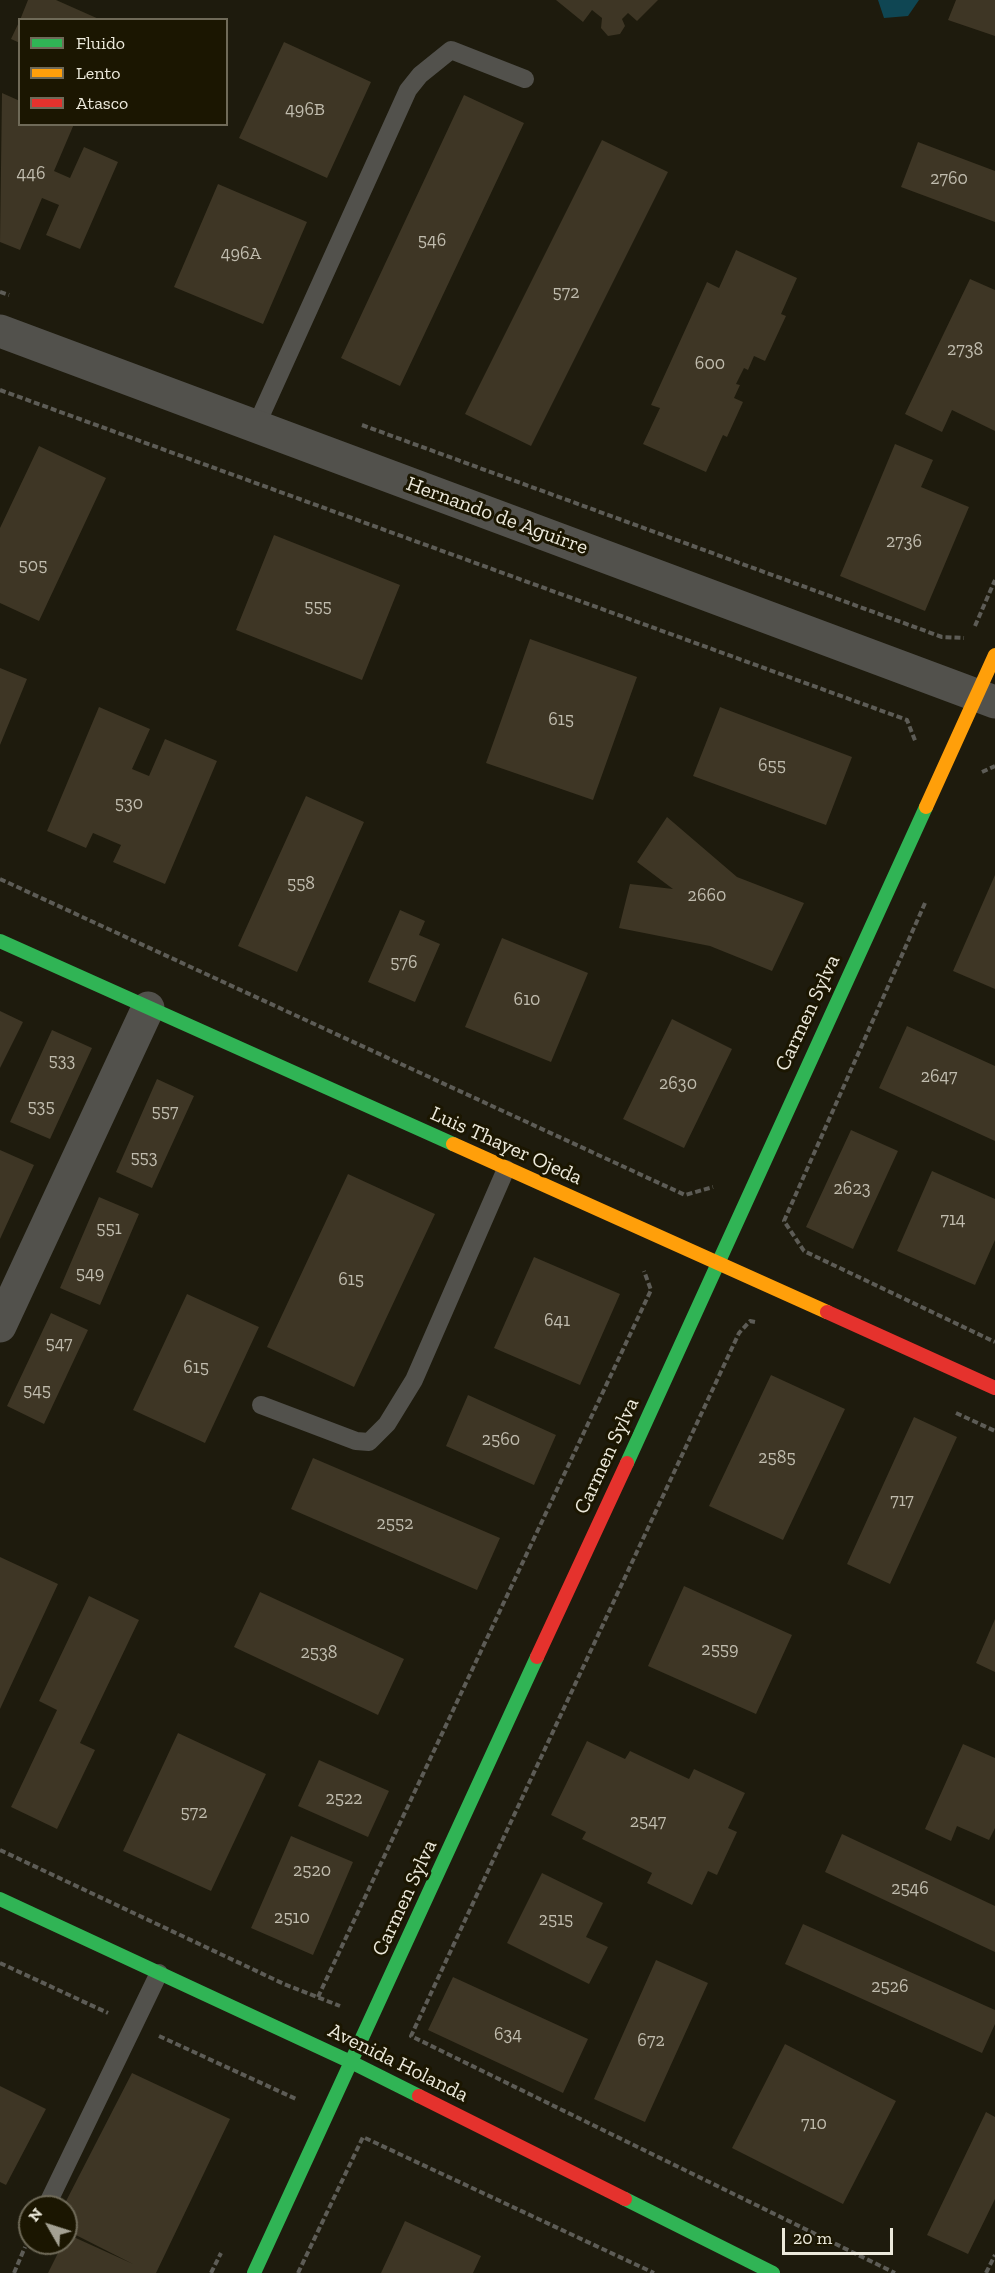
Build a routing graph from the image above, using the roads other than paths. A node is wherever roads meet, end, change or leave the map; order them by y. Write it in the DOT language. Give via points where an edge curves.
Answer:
graph roads {
  1 [pos="525,79"];
  2 [pos="0,331"];
  3 [pos="256,426"];
  4 [pos="995,655"];
  5 [pos="986,698"];
  6 [pos="0,941"];
  7 [pos="148,1008"];
  8 [pos="506,1168"];
  9 [pos="718,1264"];
  10 [pos="0,1326"];
  11 [pos="995,1388"];
  12 [pos="261,1405"];
  13 [pos="0,1899"];
  14 [pos="159,1973"];
  15 [pos="352,2063"];
  16 [pos="52,2195"];
  17 [pos="254,2273"];
  18 [pos="773,2273"];
  1 -- 3 [label="lane" via="451,50 408,90"];
  2 -- 3 [label="street, Hernando de Aguirre"];
  3 -- 5 [label="street, Hernando de Aguirre"];
  4 -- 5 [label="street, Carmen Sylva"];
  5 -- 9 [label="street, Carmen Sylva"];
  6 -- 7 [label="street, Luis Thayer Ojeda"];
  7 -- 8 [label="street, Luis Thayer Ojeda"];
  7 -- 10 [label="street"];
  8 -- 9 [label="street, Luis Thayer Ojeda"];
  8 -- 12 [label="lane" via="414,1380 387,1424 369,1442 356,1441"];
  9 -- 11 [label="street, Luis Thayer Ojeda"];
  9 -- 15 [label="street, Carmen Sylva"];
  13 -- 14 [label="street, Avenida Holanda"];
  14 -- 15 [label="street, Avenida Holanda"];
  14 -- 16 [label="lane"];
  15 -- 17 [label="street, Carmen Sylva"];
  15 -- 18 [label="street, Avenida Holanda"];
}
